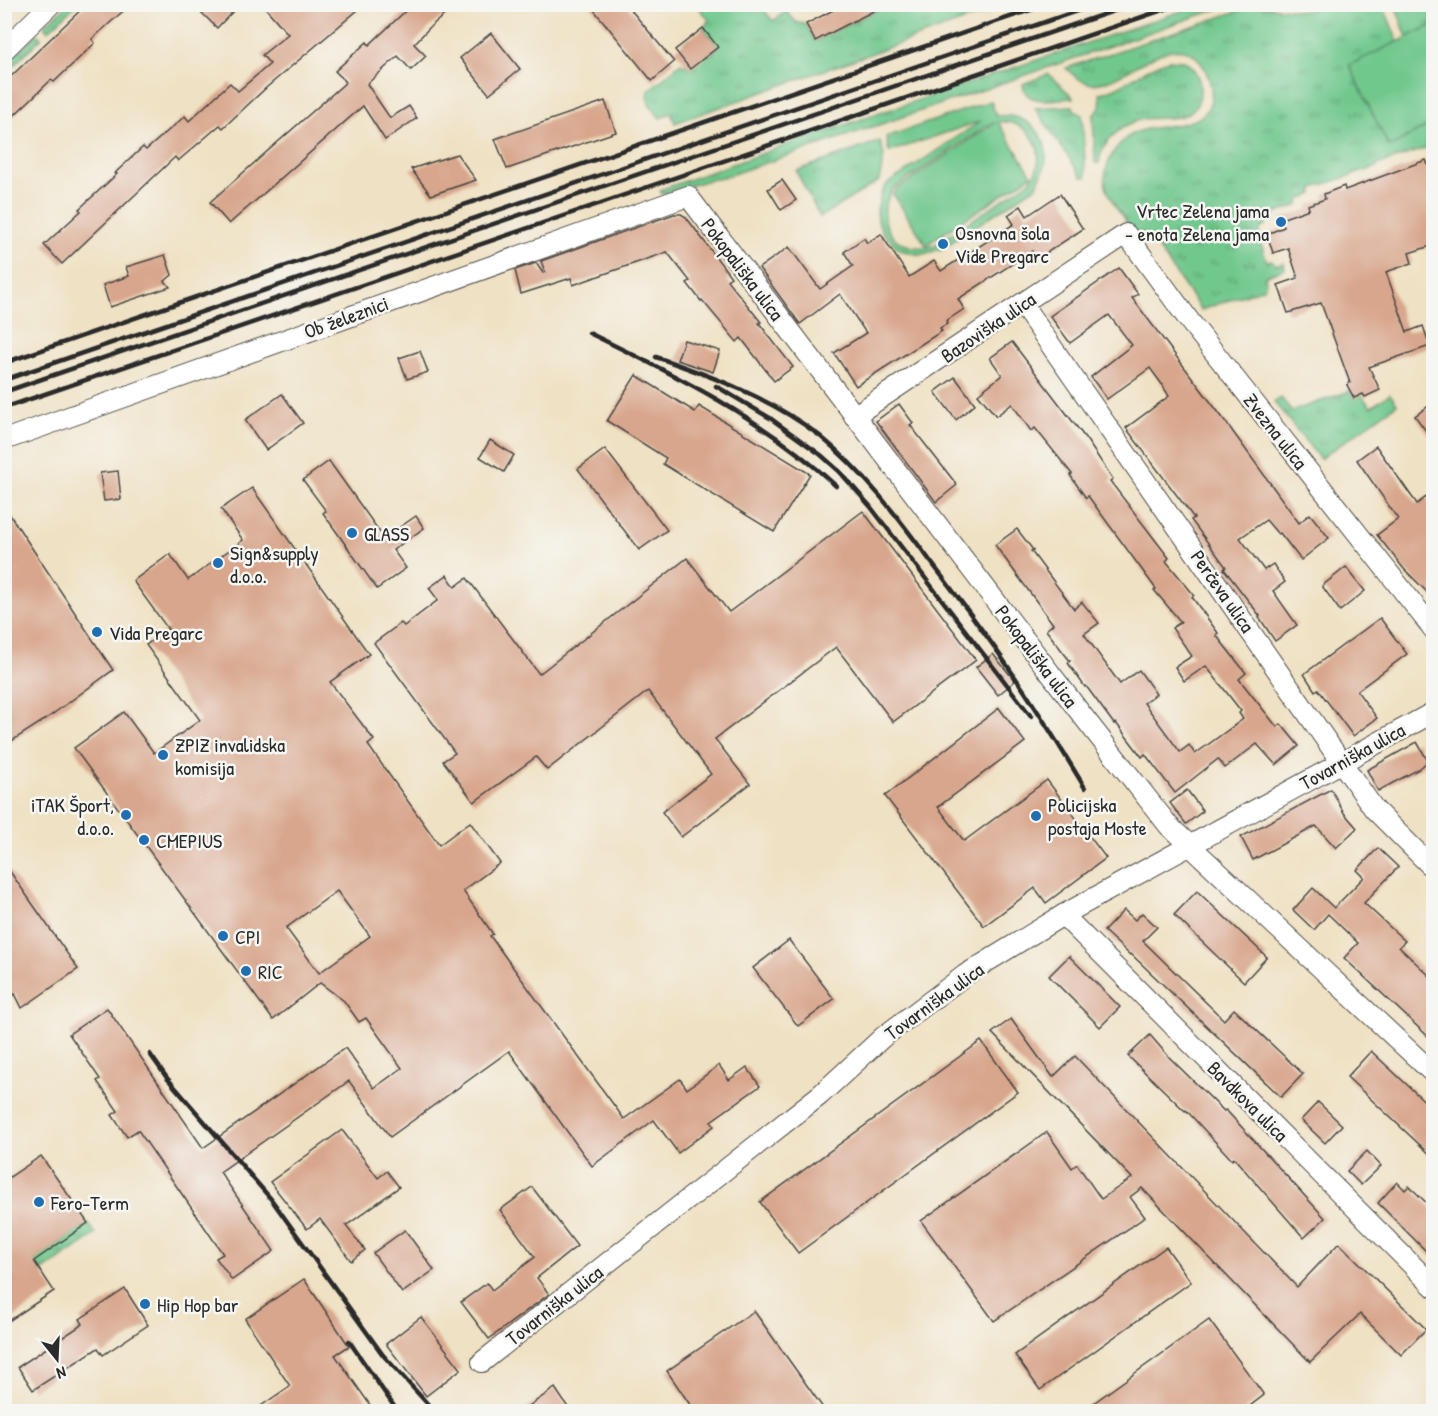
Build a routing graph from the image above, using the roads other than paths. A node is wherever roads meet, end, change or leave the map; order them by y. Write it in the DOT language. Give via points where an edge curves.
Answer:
graph roads {
  1 [pos="51,4"];
  2 [pos="4,50"];
  3 [pos="688,196"];
  4 [pos="1121,237"];
  5 [pos="1022,304"];
  6 [pos="854,416"];
  7 [pos="4,440"];
  8 [pos="1434,630"];
  9 [pos="1434,712"];
  10 [pos="1341,761"];
  11 [pos="1189,846"];
  12 [pos="1434,869"];
  13 [pos="1063,915"];
  14 [pos="1434,1074"];
  15 [pos="1434,1287"];
  16 [pos="482,1362"];
  1 -- 2 [label="street"];
  3 -- 6 [label="street, Pokopališka ulica"];
  3 -- 7 [label="street, Ob železnici"];
  4 -- 5 [label="street, Bazoviška ulica"];
  4 -- 8 [label="street, Zvezna ulica" via="1126,234 1191,323"];
  5 -- 6 [label="street, Bazoviška ulica"];
  5 -- 10 [label="street, Perčeva ulica"];
  6 -- 11 [label="street, Pokopališka ulica" via="1089,724"];
  9 -- 10 [label="street, Tovarniška ulica"];
  10 -- 11 [label="street, Tovarniška ulica"];
  10 -- 12 [label="street, Perčeva ulica" via="1374,809"];
  11 -- 13 [label="street, Tovarniška ulica"];
  11 -- 14 [label="street, Pokopališka ulica"];
  13 -- 15 [label="street, Bavdkova ulica"];
  13 -- 16 [label="street, Tovarniška ulica" via="965,975 884,1037 820,1095"];
}
